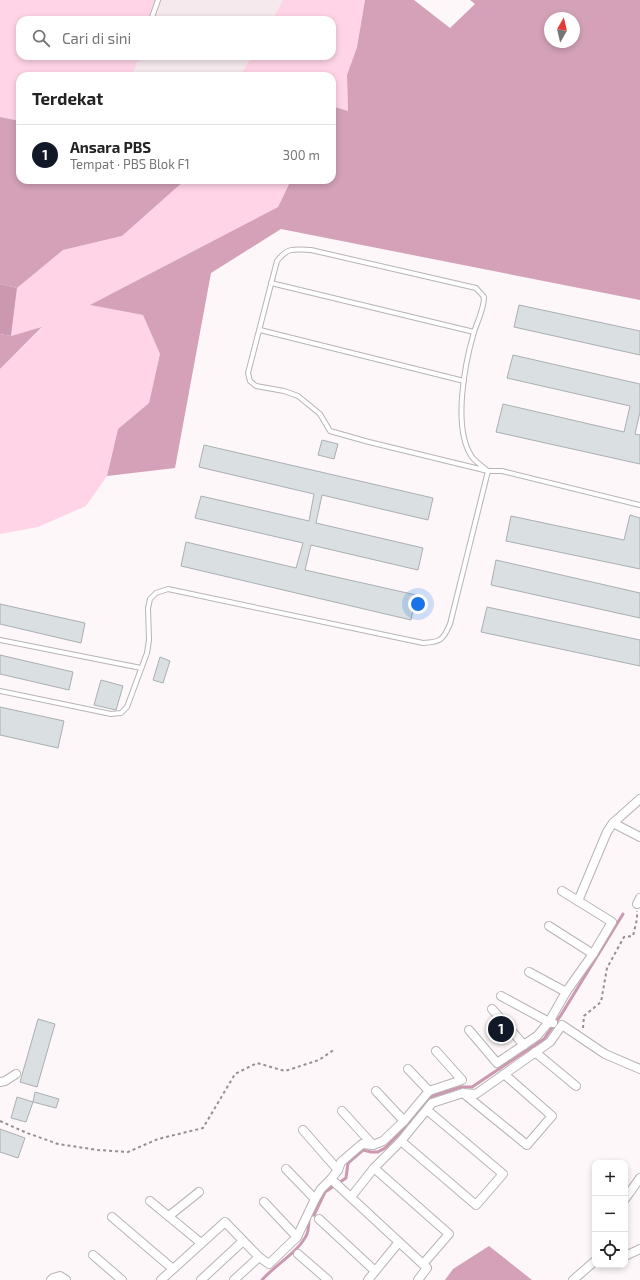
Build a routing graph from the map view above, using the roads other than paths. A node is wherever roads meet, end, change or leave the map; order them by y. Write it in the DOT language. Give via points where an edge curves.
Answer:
graph roads {
  1 [pos="158,0"];
  2 [pos="153,16"];
  3 [pos="271,283"];
  4 [pos="260,330"];
  5 [pos="474,332"];
  6 [pos="464,381"];
  7 [pos="488,471"];
  8 [pos="640,505"];
  9 [pos="0,640"];
  10 [pos="141,668"];
  11 [pos="0,692"];
  12 [pos="640,799"];
  13 [pos="613,823"];
  14 [pos="640,837"];
  15 [pos="562,892"];
  16 [pos="578,901"];
  17 [pos="549,926"];
  18 [pos="593,954"];
  19 [pos="529,972"];
  20 [pos="566,992"];
  21 [pos="501,996"];
  22 [pos="492,1009"];
  23 [pos="548,1022"];
  24 [pos="562,1025"];
  25 [pos="469,1030"];
  26 [pos="524,1045"];
  27 [pos="436,1051"];
  28 [pos="535,1052"];
  29 [pos="408,1069"];
  30 [pos="640,1069"];
  31 [pos="16,1074"];
  32 [pos="504,1074"];
  33 [pos="0,1082"];
  34 [pos="576,1086"];
  35 [pos="376,1091"];
  36 [pos="429,1091"];
  37 [pos="463,1093"];
  38 [pos="427,1110"];
  39 [pos="342,1111"];
  40 [pos="404,1121"];
  41 [pos="303,1130"];
  42 [pos="401,1140"];
  43 [pos="373,1145"];
  44 [pos="374,1168"];
  45 [pos="286,1169"];
  46 [pos="338,1170"];
  47 [pos="640,1178"];
  48 [pos="331,1180"];
  49 [pos="199,1192"];
  50 [pos="627,1196"];
  51 [pos="351,1197"];
  52 [pos="315,1199"];
  53 [pos="150,1201"];
  54 [pos="264,1202"];
  55 [pos="169,1216"];
  56 [pos="112,1217"];
  57 [pos="319,1219"];
  58 [pos="297,1237"];
  59 [pos="243,1241"];
  60 [pos="399,1242"];
  61 [pos="201,1243"];
  62 [pos="640,1249"];
  63 [pos="298,1254"];
  64 [pos="93,1255"];
  65 [pos="628,1255"];
  66 [pos="259,1257"];
  67 [pos="423,1264"];
  68 [pos="592,1265"];
  69 [pos="173,1269"];
  70 [pos="375,1271"];
  71 [pos="51,1280"];
  72 [pos="66,1280"];
  73 [pos="122,1280"];
  74 [pos="161,1280"];
  75 [pos="201,1280"];
  76 [pos="234,1280"];
  77 [pos="328,1280"];
  78 [pos="368,1280"];
  79 [pos="418,1280"];
  80 [pos="574,1280"];
  1 -- 2 [label="lane"];
  3 -- 4 [label="lane"];
  3 -- 5 [label="lane"];
  3 -- 5 [label="lane" via="277,261 284,253 295,249 311,250 476,288 484,297 484,305"];
  4 -- 6 [label="lane"];
  4 -- 7 [label="lane" via="248,373 250,381 256,386 298,396 320,414 330,431"];
  5 -- 6 [label="lane"];
  6 -- 7 [label="lane" via="462,425 465,441 473,458"];
  7 -- 8 [label="lane" via="502,471"];
  7 -- 10 [label="lane" via="450,624 444,638 423,643 168,589 156,593 150,599 149,640"];
  9 -- 10 [label="lane"];
  10 -- 11 [label="lane" via="127,706 121,713 111,714"];
  12 -- 13 [label="street"];
  13 -- 14 [label="street"];
  13 -- 16 [label="street"];
  15 -- 16 [label="street"];
  16 -- 18 [label="street" via="612,922"];
  17 -- 18 [label="street"];
  18 -- 20 [label="street"];
  19 -- 20 [label="street"];
  20 -- 23 [label="street"];
  21 -- 23 [label="street"];
  22 -- 26 [label="street"];
  23 -- 24 [label="street"];
  23 -- 26 [label="street" via="538,1036"];
  24 -- 28 [label="street" via="550,1042"];
  24 -- 30 [label="street" via="605,1054"];
  25 -- 26 [label="street" via="497,1063"];
  27 -- 36 [label="street" via="462,1080"];
  28 -- 32 [label="street"];
  28 -- 34 [label="street"];
  29 -- 36 [label="street"];
  31 -- 33 [label="street"];
  32 -- 37 [label="street" via="476,1094"];
  32 -- 37 [label="street" via="552,1116 527,1145"];
  35 -- 40 [label="street"];
  36 -- 40 [label="street"];
  37 -- 38 [label="street" via="432,1103"];
  38 -- 42 [label="street"];
  38 -- 42 [label="street" via="503,1174 476,1205"];
  39 -- 43 [label="street"];
  40 -- 43 [label="street" via="383,1141"];
  41 -- 46 [label="street"];
  42 -- 44 [label="street"];
  43 -- 46 [label="street" via="362,1144 340,1162"];
  44 -- 51 [label="street"];
  44 -- 67 [label="street" via="449,1234"];
  45 -- 52 [label="street"];
  46 -- 48 [label="street"];
  47 -- 50 [label="street"];
  48 -- 51 [label="street"];
  48 -- 52 [label="street"];
  49 -- 55 [label="street"];
  51 -- 60 [label="street"];
  52 -- 58 [label="street"];
  53 -- 55 [label="street"];
  54 -- 58 [label="street"];
  55 -- 61 [label="street"];
  56 -- 69 [label="street"];
  57 -- 70 [label="street"];
  58 -- 66 [label="street" via="269,1264"];
  59 -- 61 [label="street" via="225,1222"];
  59 -- 66 [label="street"];
  59 -- 75 [label="street"];
  60 -- 67 [label="street"];
  60 -- 70 [label="street"];
  61 -- 69 [label="street"];
  62 -- 65 [label="street"];
  63 -- 77 [label="street"];
  64 -- 73 [label="street"];
  66 -- 76 [label="street"];
  67 -- 79 [label="street" via="427,1268"];
  68 -- 80 [label="street"];
  69 -- 74 [label="street"];
  70 -- 78 [label="street"];
  71 -- 72 [label="street" via="60,1276"];
}
